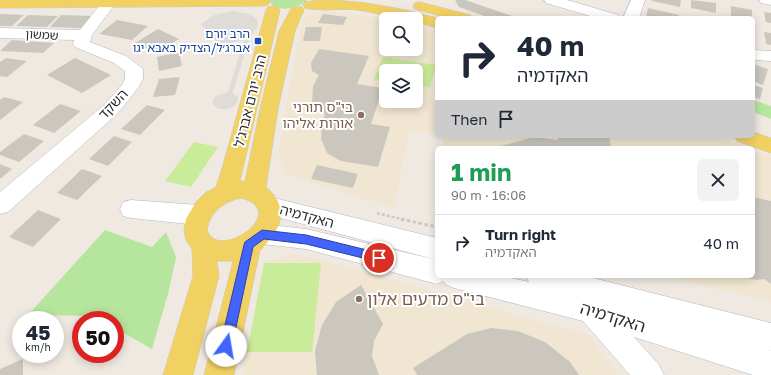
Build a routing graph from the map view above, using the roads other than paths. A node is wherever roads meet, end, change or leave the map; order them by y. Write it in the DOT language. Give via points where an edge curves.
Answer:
graph roads {
  1 [pos="380,0"];
  2 [pos="551,0"];
  3 [pos="638,0"];
  4 [pos="766,0"];
  5 [pos="771,1"];
  6 [pos="0,4"];
  7 [pos="108,4"];
  8 [pos="266,4"];
  9 [pos="307,5"];
  10 [pos="458,16"];
  11 [pos="606,16"];
  12 [pos="633,16"];
  13 [pos="435,23"];
  14 [pos="0,33"];
  15 [pos="82,33"];
  16 [pos="755,55"];
  17 [pos="771,56"];
  18 [pos="755,127"];
  19 [pos="771,132"];
  20 [pos="749,138"];
  21 [pos="771,146"];
  22 [pos="225,192"];
  23 [pos="262,198"];
  24 [pos="0,205"];
  25 [pos="131,209"];
  26 [pos="198,215"];
  27 [pos="255,240"];
  28 [pos="204,245"];
  29 [pos="435,248"];
  30 [pos="435,272"];
  31 [pos="462,278"];
  32 [pos="547,278"];
  33 [pos="591,310"];
  34 [pos="771,337"];
  35 [pos="771,366"];
  36 [pos="178,375"];
  37 [pos="219,375"];
  38 [pos="649,375"];
  1 -- 10 [label="main road"];
  2 -- 11 [label="street"];
  3 -- 12 [label="street"];
  4 -- 5 [label="street"];
  6 -- 7 [label="main road"];
  7 -- 8 [label="main road"];
  7 -- 15 [label="street"];
  8 -- 9 [label="main road" via="280,11"];
  8 -- 22 [label="main road, הרב יורם אברג'ל" via="234,165"];
  9 -- 13 [label="main road" via="356,6"];
  9 -- 23 [label="main road, הרב יורם אברג'ל" via="287,31 269,109"];
  14 -- 15 [label="street, שמשון"];
  15 -- 24 [label="street, השקד" via="81,44 127,61 134,68 134,79 111,109"];
  16 -- 17 [label="street"];
  18 -- 19 [label="main road"];
  20 -- 21 [label="main road"];
  22 -- 23 [label="main road" via="241,189"];
  22 -- 26 [label="main road" via="210,201"];
  23 -- 27 [label="main road" via="270,220"];
  23 -- 29 [label="street, האקדמיה" via="317,219"];
  25 -- 26 [label="street"];
  26 -- 28 [label="main road" via="196,232"];
  27 -- 28 [label="main road" via="234,250 223,251"];
  27 -- 30 [label="street, האקדמיה" via="306,240"];
  27 -- 37 [label="main road"];
  28 -- 36 [label="main road" via="206,276"];
  31 -- 33 [label="street, האקדמיה"];
  32 -- 34 [label="street, האקדמיה"];
  33 -- 35 [label="street, האקדמיה"];
  33 -- 38 [label="street"];
}
